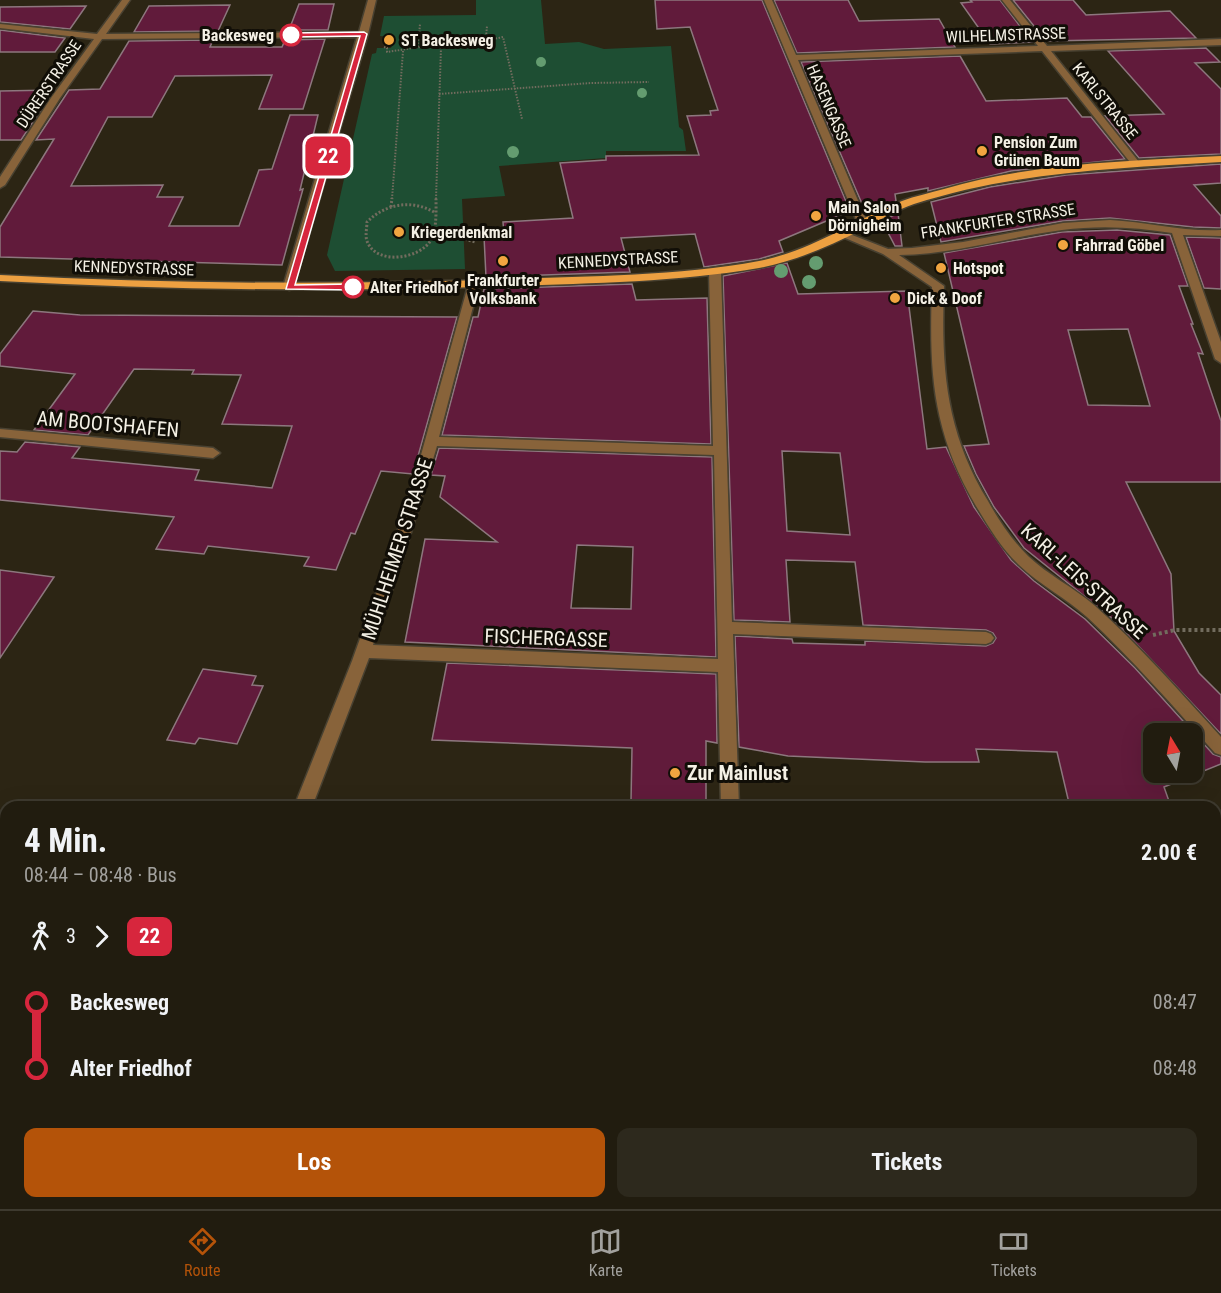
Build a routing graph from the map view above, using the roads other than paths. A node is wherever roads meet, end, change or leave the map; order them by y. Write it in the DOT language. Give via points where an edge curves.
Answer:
graph roads {
  1 [pos="126,0"];
  2 [pos="372,0"];
  3 [pos="768,0"];
  4 [pos="1006,0"];
  5 [pos="0,26"];
  6 [pos="364,34"];
  7 [pos="98,37"];
  8 [pos="1221,42"];
  9 [pos="1044,49"];
  10 [pos="793,58"];
  11 [pos="1221,159"];
  12 [pos="1136,164"];
  13 [pos="0,185"];
  14 [pos="863,224"];
  15 [pos="1177,232"];
  16 [pos="1221,233"];
  17 [pos="843,235"];
  18 [pos="887,252"];
  19 [pos="715,271"];
  20 [pos="0,278"];
  21 [pos="473,284"];
  22 [pos="289,287"];
  23 [pos="1221,359"];
  24 [pos="0,433"];
  25 [pos="433,441"];
  26 [pos="720,452"];
  27 [pos="213,453"];
  28 [pos="725,628"];
  29 [pos="986,638"];
  30 [pos="363,651"];
  31 [pos="726,666"];
  32 [pos="1221,748"];
  33 [pos="305,801"];
  34 [pos="730,801"];
  1 -- 7 [label="street, DÜRERSTRASSE"];
  2 -- 6 [label="street"];
  3 -- 10 [label="street, HASENGASSE"];
  4 -- 9 [label="street, KARLSTRASSE"];
  5 -- 7 [label="street"];
  6 -- 7 [label="street"];
  6 -- 22 [label="street"];
  7 -- 13 [label="street, DÜRERSTRASSE"];
  8 -- 9 [label="street, WILHELMSTRASSE"];
  9 -- 10 [label="street, WILHELMSTRASSE"];
  9 -- 12 [label="street, KARLSTRASSE"];
  10 -- 14 [label="street, HASENGASSE"];
  11 -- 12 [label="main road, KENNEDYSTRASSE"];
  12 -- 14 [label="main road, KENNEDYSTRASSE" via="982,181 906,203"];
  14 -- 17 [label="main road, KENNEDYSTRASSE"];
  15 -- 16 [label="street, FRANKFURTER STRASSE"];
  15 -- 18 [label="street, FRANKFURTER STRASSE" via="1135,225 1090,224 935,249"];
  15 -- 23 [label="street"];
  17 -- 18 [label="street, KARL-LEIS-STRASSE"];
  17 -- 19 [label="main road, KENNEDYSTRASSE" via="779,260"];
  18 -- 32 [label="street, KARL-LEIS-STRASSE" via="938,286 940,405 963,473 994,522 1029,566 1087,608 1124,643"];
  19 -- 21 [label="main road, KENNEDYSTRASSE"];
  19 -- 26 [label="street"];
  20 -- 22 [label="main road, KENNEDYSTRASSE" via="142,286"];
  21 -- 22 [label="main road, KENNEDYSTRASSE"];
  21 -- 25 [label="street, MÜHLHEIMER STRASSE"];
  24 -- 27 [label="street, AM BOOTSHAFEN"];
  25 -- 26 [label="street"];
  25 -- 30 [label="street, MÜHLHEIMER STRASSE"];
  26 -- 28 [label="street"];
  28 -- 29 [label="street"];
  28 -- 31 [label="street"];
  30 -- 31 [label="street, FISCHERGASSE"];
  30 -- 33 [label="street, MÜHLHEIMER STRASSE"];
  31 -- 34 [label="street"];
}
